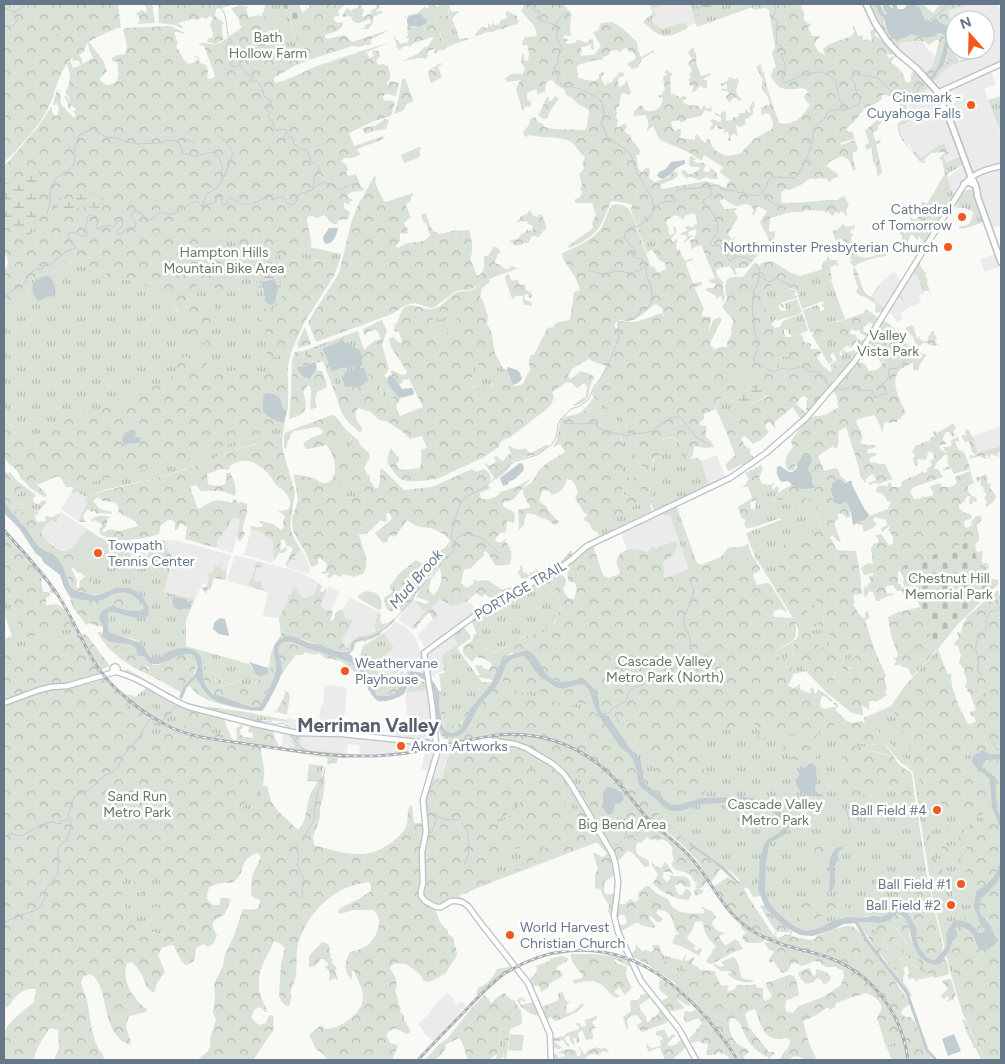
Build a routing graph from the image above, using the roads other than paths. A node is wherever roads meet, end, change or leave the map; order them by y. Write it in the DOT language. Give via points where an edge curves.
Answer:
graph roads {
  1 [pos="866,4"];
  2 [pos="1001,64"];
  3 [pos="937,93"];
  4 [pos="1001,166"];
  5 [pos="971,177"];
  6 [pos="964,184"];
  7 [pos="972,184"];
  8 [pos="977,195"];
  9 [pos="1001,262"];
  10 [pos="433,646"];
  11 [pos="426,660"];
  12 [pos="4,703"];
  13 [pos="435,735"];
  14 [pos="428,743"];
  15 [pos="437,750"];
  16 [pos="551,1060"];
  17 [pos="696,1060"];
  1 -- 3 [label="main road" via="887,41"];
  2 -- 3 [label="main road"];
  3 -- 5 [label="main road"];
  4 -- 5 [label="main road"];
  5 -- 6 [label="main road, PORTAGE TRAIL"];
  5 -- 7 [label="main road"];
  5 -- 8 [label="main road"];
  6 -- 7 [label="main road"];
  6 -- 10 [label="main road, PORTAGE TRAIL" via="858,357 806,418 779,443 727,480 590,544 557,570 492,604"];
  7 -- 8 [label="main road"];
  8 -- 9 [label="main road"];
  10 -- 11 [label="main road"];
  10 -- 11 [label="main road, PORTAGE TRAIL" via="424,653"];
  11 -- 13 [label="main road"];
  12 -- 14 [label="main road" via="115,670 184,705 255,724 298,734 345,734"];
  13 -- 14 [label="main road"];
  13 -- 15 [label="main road"];
  14 -- 15 [label="main road"];
  15 -- 16 [label="main road" via="423,800 426,832 421,896 436,907 456,901 468,906 528,983 549,1032"];
  15 -- 17 [label="main road" via="487,740 515,744 542,757 564,774 614,858 618,884 614,918 618,932 641,980 679,1029"];
}
